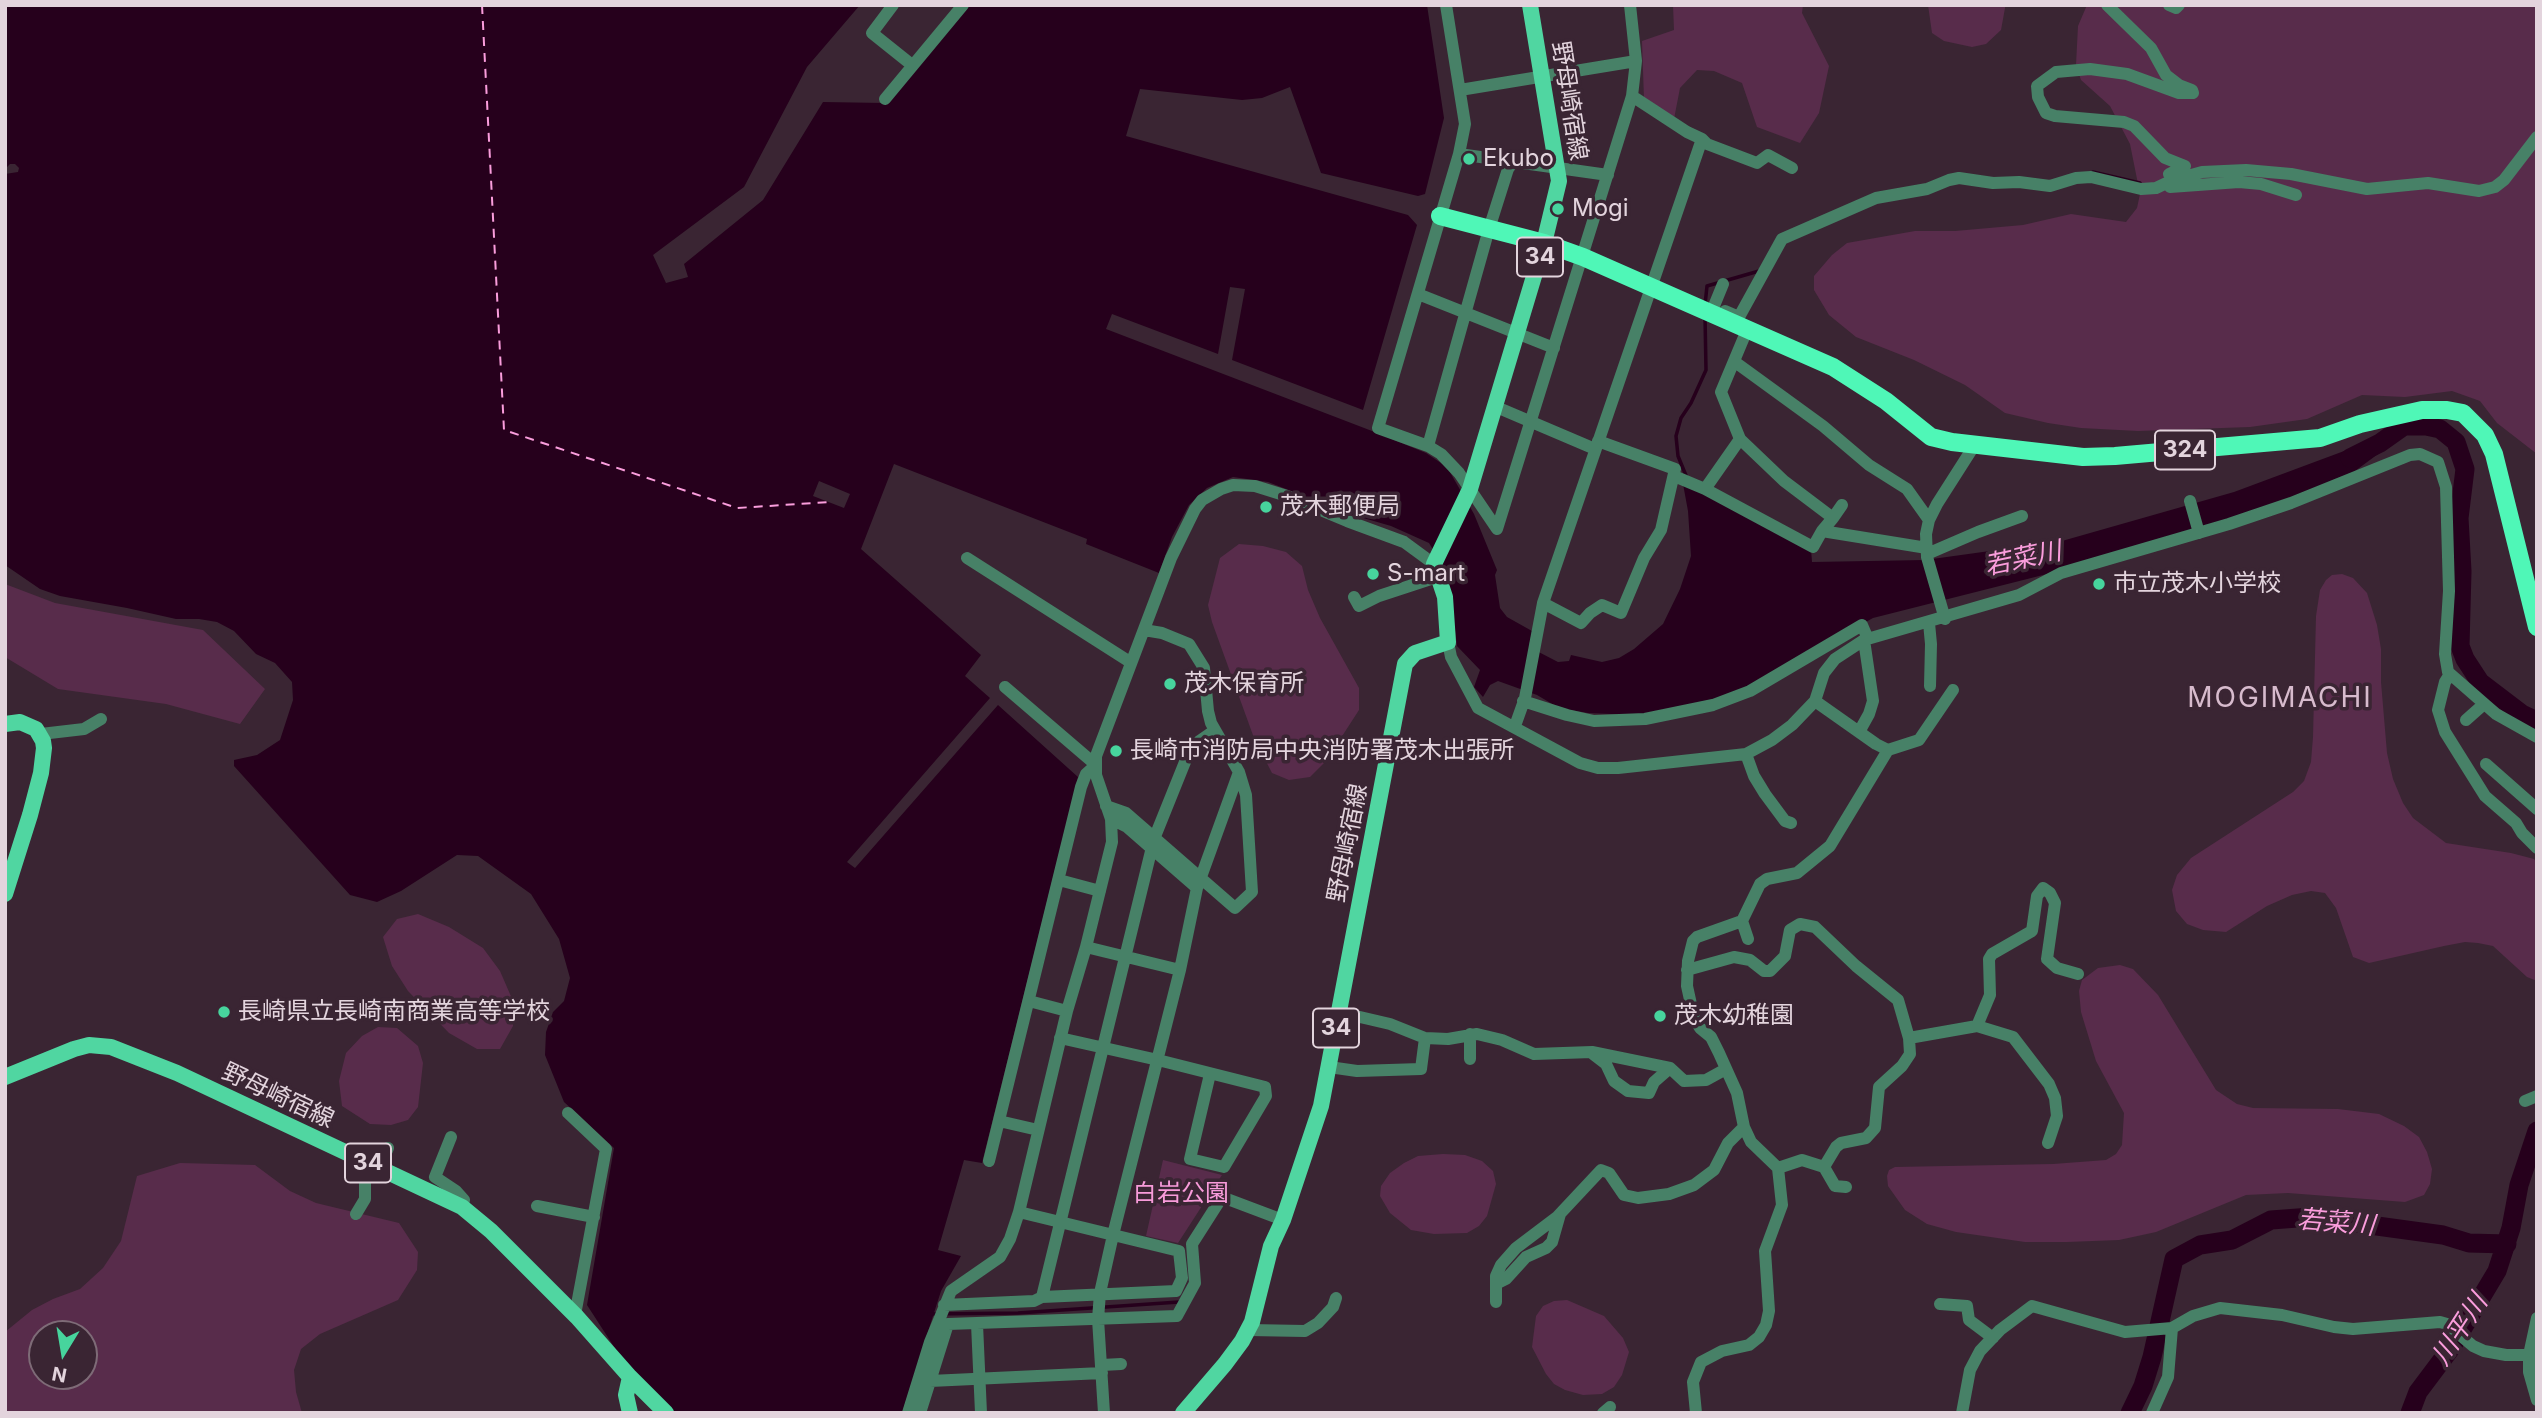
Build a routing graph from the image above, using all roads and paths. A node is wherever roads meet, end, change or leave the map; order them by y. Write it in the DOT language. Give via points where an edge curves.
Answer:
graph roads {
  1 [pos="893,5"];
  2 [pos="963,5"];
  3 [pos="1446,5"];
  4 [pos="1530,5"];
  5 [pos="1630,5"];
  6 [pos="2107,5"];
  7 [pos="2169,5"];
  8 [pos="2179,5"];
  9 [pos="1636,61"];
  10 [pos="912,65"];
  11 [pos="1542,77"];
  12 [pos="1460,90"];
  13 [pos="1632,96"];
  14 [pos="885,99"];
  15 [pos="2537,137"];
  16 [pos="1702,139"];
  17 [pos="1460,154"];
  18 [pos="1513,162"];
  19 [pos="1558,168"];
  20 [pos="1792,168"];
  21 [pos="1608,175"];
  22 [pos="2156,188"];
  23 [pos="2141,189"];
  24 [pos="2296,195"];
  25 [pos="1440,216"];
  26 [pos="1489,229"];
  27 [pos="1544,243"];
  28 [pos="1583,257"];
  29 [pos="1723,284"];
  30 [pos="1651,287"];
  31 [pos="1418,295"];
  32 [pos="1708,311"];
  33 [pos="1466,312"];
  34 [pos="1747,330"];
  35 [pos="1516,332"];
  36 [pos="1554,348"];
  37 [pos="1735,362"];
  38 [pos="1494,406"];
  39 [pos="1531,420"];
  40 [pos="1740,439"];
  41 [pos="1597,445"];
  42 [pos="1428,446"];
  43 [pos="1974,446"];
  44 [pos="1678,478"];
  45 [pos="1701,487"];
  46 [pos="1467,495"];
  47 [pos="2190,501"];
  48 [pos="1842,505"];
  49 [pos="2022,516"];
  50 [pos="1833,518"];
  51 [pos="1929,520"];
  52 [pos="1822,531"];
  53 [pos="2198,531"];
  54 [pos="1927,553"];
  55 [pos="967,558"];
  56 [pos="1437,570"];
  57 [pos="2532,589"];
  58 [pos="1354,597"];
  59 [pos="1543,603"];
  60 [pos="1945,619"];
  61 [pos="1928,623"];
  62 [pos="2537,627"];
  63 [pos="1144,630"];
  64 [pos="1866,640"];
  65 [pos="1448,642"];
  66 [pos="1130,662"];
  67 [pos="2450,674"];
  68 [pos="1930,686"];
  69 [pos="1005,687"];
  70 [pos="1953,690"];
  71 [pos="1524,700"];
  72 [pos="1815,701"];
  73 [pos="2484,704"];
  74 [pos="101,719"];
  75 [pos="2466,720"];
  76 [pos="5,724"];
  77 [pos="1515,726"];
  78 [pos="1214,731"];
  79 [pos="1859,732"];
  80 [pos="41,734"];
  81 [pos="2537,737"];
  82 [pos="1888,750"];
  83 [pos="1746,754"];
  84 [pos="2486,764"];
  85 [pos="1096,765"];
  86 [pos="1239,772"];
  87 [pos="2536,807"];
  88 [pos="1109,813"];
  89 [pos="1791,823"];
  90 [pos="1153,844"];
  91 [pos="2537,848"];
  92 [pos="1059,880"];
  93 [pos="1199,883"];
  94 [pos="1100,891"];
  95 [pos="5,894"];
  96 [pos="1742,922"];
  97 [pos="1748,939"];
  98 [pos="1086,947"];
  99 [pos="1127,958"];
  100 [pos="1180,970"];
  101 [pos="1687,970"];
  102 [pos="2078,974"];
  103 [pos="1029,1001"];
  104 [pos="1067,1011"];
  105 [pos="1337,1021"];
  106 [pos="1977,1026"];
  107 [pos="1470,1034"];
  108 [pos="1060,1038"];
  109 [pos="1425,1038"];
  110 [pos="1909,1038"];
  111 [pos="1103,1048"];
  112 [pos="1592,1052"];
  113 [pos="1470,1059"];
  114 [pos="1158,1060"];
  115 [pos="1329,1067"];
  116 [pos="1670,1068"];
  117 [pos="1726,1069"];
  118 [pos="1210,1074"];
  119 [pos="5,1077"];
  120 [pos="568,1113"];
  121 [pos="999,1121"];
  122 [pos="1744,1127"];
  123 [pos="1038,1130"];
  124 [pos="451,1137"];
  125 [pos="2048,1143"];
  126 [pos="388,1148"];
  127 [pos="989,1161"];
  128 [pos="375,1166"];
  129 [pos="1824,1167"];
  130 [pos="1778,1168"];
  131 [pos="1846,1187"];
  132 [pos="537,1206"];
  133 [pos="462,1207"];
  134 [pos="1019,1212"];
  135 [pos="356,1214"];
  136 [pos="1560,1214"];
  137 [pos="594,1217"];
  138 [pos="1283,1220"];
  139 [pos="1059,1222"];
  140 [pos="1113,1235"];
  141 [pos="1496,1284"];
  142 [pos="1100,1295"];
  143 [pos="1042,1297"];
  144 [pos="1336,1298"];
  145 [pos="1496,1302"];
  146 [pos="1940,1304"];
  147 [pos="944,1305"];
  148 [pos="575,1315"];
  149 [pos="1098,1316"];
  150 [pos="2537,1318"];
  151 [pos="977,1324"];
  152 [pos="2170,1329"];
  153 [pos="1249,1330"];
  154 [pos="1993,1338"];
  155 [pos="2529,1355"];
  156 [pos="1121,1364"];
  157 [pos="1102,1369"];
  158 [pos="630,1377"];
  159 [pos="980,1379"];
  160 [pos="930,1381"];
  161 [pos="2537,1400"];
  162 [pos="630,1413"];
  163 [pos="667,1413"];
  164 [pos="908,1413"];
  165 [pos="920,1413"];
  166 [pos="981,1413"];
  167 [pos="1104,1413"];
  168 [pos="1183,1413"];
  169 [pos="1696,1413"];
  170 [pos="1962,1413"];
  171 [pos="2152,1413"];
  1 -- 10 [label="street" via="872,33"];
  2 -- 10 [label="street"];
  3 -- 12 [label="street"];
  4 -- 11 [label="main road, 野母崎宿線 / 34"];
  5 -- 9 [label="street"];
  6 -- 23 [label="street" via="2151,48 2166,75 2193,93 2179,93 2127,74 2090,69 2056,72 2036,91 2046,113 2124,122 2142,132 2165,158 2185,166"];
  7 -- 8 [label="street"];
  9 -- 11 [label="street"];
  9 -- 13 [label="street"];
  10 -- 14 [label="street"];
  11 -- 12 [label="street"];
  11 -- 19 [label="main road, 野母崎宿線 / 34"];
  12 -- 17 [label="street" via="1465,124"];
  13 -- 16 [label="street"];
  13 -- 21 [label="street"];
  15 -- 22 [label="street" via="2504,180 2479,191 2428,183 2367,189 2246,170 2202,172"];
  16 -- 20 [label="street" via="1758,163 1769,155"];
  16 -- 30 [label="street"];
  17 -- 18 [label="street"];
  17 -- 25 [label="street"];
  18 -- 19 [label="street"];
  18 -- 26 [label="street"];
  19 -- 21 [label="street"];
  19 -- 27 [label="main road, 野母崎宿線 / 34"];
  21 -- 28 [label="street"];
  22 -- 23 [label="street"];
  22 -- 24 [label="street" via="2239,182"];
  23 -- 32 [label="street" via="2091,177 2050,186 1958,178 1876,198 1782,239 1740,317"];
  25 -- 26 [label="highway, 324"];
  25 -- 31 [label="street"];
  26 -- 27 [label="highway, 324"];
  26 -- 33 [label="street"];
  27 -- 28 [label="highway, 324"];
  27 -- 35 [label="main road, 野母崎宿線 / 34"];
  28 -- 30 [label="highway, 324"];
  28 -- 36 [label="street"];
  29 -- 32 [label="street"];
  30 -- 32 [label="highway, 324"];
  30 -- 41 [label="street"];
  31 -- 33 [label="street"];
  31 -- 42 [label="street" via="1378,428"];
  32 -- 34 [label="highway, 324"];
  33 -- 35 [label="street"];
  33 -- 42 [label="street"];
  34 -- 37 [label="street"];
  34 -- 43 [label="highway, 324" via="1833,366 1931,436"];
  35 -- 36 [label="street"];
  35 -- 38 [label="main road, 野母崎宿線 / 34"];
  36 -- 39 [label="street"];
  37 -- 40 [label="street" via="1721,392"];
  37 -- 51 [label="street" via="1907,489"];
  38 -- 39 [label="street"];
  38 -- 46 [label="main road, 野母崎宿線 / 34"];
  39 -- 41 [label="street"];
  39 -- 46 [label="street" via="1497,529"];
  40 -- 45 [label="street"];
  40 -- 50 [label="street" via="1784,481"];
  41 -- 44 [label="street" via="1675,469"];
  41 -- 59 [label="street"];
  42 -- 46 [label="street" via="1459,473"];
  43 -- 51 [label="street"];
  43 -- 57 [label="highway, 324" via="2115,456 2320,438 2423,410 2463,413 2489,441"];
  44 -- 45 [label="street"];
  44 -- 59 [label="street" via="1661,530 1621,613 1602,605 1581,623"];
  45 -- 52 [label="street" via="1813,547"];
  46 -- 56 [label="main road, 野母崎宿線 / 34"];
  47 -- 53 [label="street"];
  48 -- 50 [label="street"];
  49 -- 54 [label="street"];
  50 -- 52 [label="street"];
  51 -- 54 [label="street"];
  52 -- 54 [label="street"];
  53 -- 60 [label="street" via="2061,573 2019,595"];
  53 -- 67 [label="street" via="2291,503 2410,455 2429,457 2438,463 2446,486 2449,591 2445,654"];
  54 -- 60 [label="street"];
  55 -- 66 [label="street"];
  56 -- 58 [label="street" via="1359,606"];
  56 -- 63 [label="street" via="1405,542 1287,496 1233,485 1212,494 1195,509"];
  56 -- 65 [label="main road" via="1446,597"];
  57 -- 62 [label="highway, 324"];
  59 -- 71 [label="street"];
  60 -- 61 [label="street"];
  61 -- 64 [label="street"];
  61 -- 68 [label="street"];
  63 -- 66 [label="street"];
  63 -- 78 [label="street" via="1180,640 1196,652 1206,676"];
  64 -- 71 [label="street" via="1862,625 1750,691 1713,705 1645,719 1594,721"];
  64 -- 72 [label="street" via="1835,659 1824,673"];
  64 -- 79 [label="street" via="1873,701"];
  65 -- 77 [label="street" via="1478,708"];
  65 -- 105 [label="main road, 野母崎宿線 / 34" via="1415,653 1405,664"];
  66 -- 85 [label="street" via="1101,738"];
  67 -- 73 [label="street"];
  67 -- 91 [label="street" via="2438,710 2445,732 2485,796"];
  69 -- 85 [label="street"];
  70 -- 82 [label="street" via="1919,740"];
  71 -- 77 [label="street"];
  72 -- 79 [label="street"];
  72 -- 83 [label="street" via="1792,725"];
  73 -- 75 [label="street"];
  73 -- 81 [label="street"];
  74 -- 80 [label="street" via="84,729"];
  76 -- 80 [label="main road" via="20,722"];
  77 -- 83 [label="street" via="1567,758 1598,768"];
  78 -- 86 [label="street"];
  78 -- 90 [label="street" via="1191,747"];
  79 -- 82 [label="street"];
  80 -- 95 [label="main road" via="41,773"];
  82 -- 96 [label="street" via="1830,846 1797,873 1760,884"];
  83 -- 89 [label="street" via="1765,794"];
  84 -- 87 [label="street"];
  85 -- 88 [label="street"];
  85 -- 92 [label="street" via="1081,787"];
  86 -- 93 [label="street"];
  86 -- 93 [label="street" via="1246,795 1252,892 1235,908"];
  88 -- 90 [label="street" via="1125,813"];
  88 -- 94 [label="street" via="1112,842"];
  90 -- 93 [label="street"];
  90 -- 99 [label="street"];
  92 -- 94 [label="street"];
  92 -- 103 [label="street"];
  93 -- 100 [label="street"];
  94 -- 98 [label="street"];
  96 -- 97 [label="street"];
  96 -- 101 [label="street" via="1697,937"];
  98 -- 99 [label="street"];
  98 -- 104 [label="street"];
  99 -- 100 [label="street"];
  99 -- 111 [label="street"];
  100 -- 114 [label="street"];
  101 -- 110 [label="street" via="1734,957 1770,971 1785,956 1790,930 1800,925 1815,927 1898,1000"];
  101 -- 117 [label="street" via="1694,1018 1711,1037"];
  102 -- 106 [label="street" via="2057,968 2047,959 2055,903 2043,888 2037,896 2032,931 1989,959 1990,995"];
  103 -- 104 [label="street"];
  103 -- 121 [label="street"];
  104 -- 108 [label="street"];
  105 -- 109 [label="street" via="1360,1017"];
  105 -- 115 [label="main road, 野母崎宿線 / 34"];
  106 -- 110 [label="street"];
  106 -- 125 [label="street" via="2013,1037 2049,1084 2057,1116"];
  107 -- 109 [label="street"];
  107 -- 112 [label="street" via="1502,1040 1534,1054"];
  107 -- 113 [label="street"];
  108 -- 111 [label="street"];
  108 -- 123 [label="street"];
  109 -- 115 [label="street" via="1421,1069"];
  110 -- 129 [label="street" via="1909,1057 1879,1087 1875,1128 1866,1138 1841,1143"];
  111 -- 114 [label="street"];
  111 -- 139 [label="street"];
  112 -- 116 [label="street"];
  112 -- 116 [label="street" via="1606,1064 1614,1081 1628,1091 1648,1093"];
  114 -- 118 [label="street"];
  114 -- 140 [label="street"];
  115 -- 138 [label="main road, 野母崎宿線 / 34" via="1321,1106"];
  116 -- 117 [label="street" via="1684,1081 1706,1080"];
  117 -- 122 [label="street"];
  118 -- 118 [label="street" via="1190,1159 1224,1167 1266,1096 1265,1087"];
  119 -- 128 [label="main road, 野母崎宿線 / 34" via="74,1049 111,1047"];
  120 -- 137 [label="street" via="606,1149"];
  121 -- 123 [label="street"];
  121 -- 127 [label="street"];
  122 -- 130 [label="street" via="1751,1142"];
  122 -- 136 [label="street" via="1728,1143 1714,1170 1694,1185 1638,1198 1624,1195 1609,1173 1601,1170"];
  123 -- 134 [label="street"];
  124 -- 133 [label="street" via="435,1178 456,1191 464,1200"];
  126 -- 128 [label="street"];
  128 -- 133 [label="main road, 野母崎宿線 / 34"];
  128 -- 135 [label="street" via="365,1178 365,1199"];
  129 -- 130 [label="street" via="1802,1160"];
  129 -- 131 [label="street" via="1835,1186"];
  130 -- 169 [label="street" via="1782,1205 1765,1258 1768,1320 1749,1345 1722,1350 1701,1362 1693,1382"];
  132 -- 137 [label="street"];
  133 -- 148 [label="main road, 野母崎宿線 / 34"];
  134 -- 139 [label="street"];
  134 -- 147 [label="street" via="1000,1257 951,1291"];
  136 -- 141 [label="street" via="1500,1265"];
  136 -- 141 [label="street" via="1546,1248 1526,1257"];
  137 -- 148 [label="street"];
  138 -- 149 [label="street" via="1219,1193 1192,1244 1195,1283 1177,1316"];
  138 -- 153 [label="main road, 野母崎宿線 / 34"];
  139 -- 140 [label="street"];
  139 -- 143 [label="street"];
  140 -- 142 [label="street"];
  140 -- 142 [label="street" via="1179,1251 1182,1278 1177,1291"];
  141 -- 145 [label="street"];
  142 -- 143 [label="street"];
  142 -- 149 [label="street"];
  143 -- 147 [label="street"];
  144 -- 153 [label="street" via="1318,1323 1305,1331"];
  146 -- 154 [label="street" via="1967,1306 1969,1320"];
  147 -- 164 [label="street"];
  148 -- 158 [label="main road, 野母崎宿線 / 34"];
  149 -- 151 [label="street"];
  149 -- 157 [label="street"];
  150 -- 155 [label="street"];
  151 -- 159 [label="street"];
  151 -- 160 [label="street" via="948,1324"];
  152 -- 154 [label="street" via="2125,1332 2032,1306"];
  152 -- 155 [label="street" via="2220,1308 2353,1329 2440,1322 2484,1351"];
  152 -- 171 [label="street" via="2168,1377"];
  153 -- 168 [label="main road, 野母崎宿線 / 34"];
  154 -- 170 [label="street" via="1970,1370"];
  155 -- 161 [label="street"];
  156 -- 157 [label="street"];
  157 -- 159 [label="street"];
  157 -- 167 [label="street"];
  158 -- 162 [label="main road" via="626,1395"];
  158 -- 163 [label="main road, 野母崎宿線 / 34"];
  159 -- 160 [label="street"];
  159 -- 166 [label="street"];
  160 -- 165 [label="street"];
}
